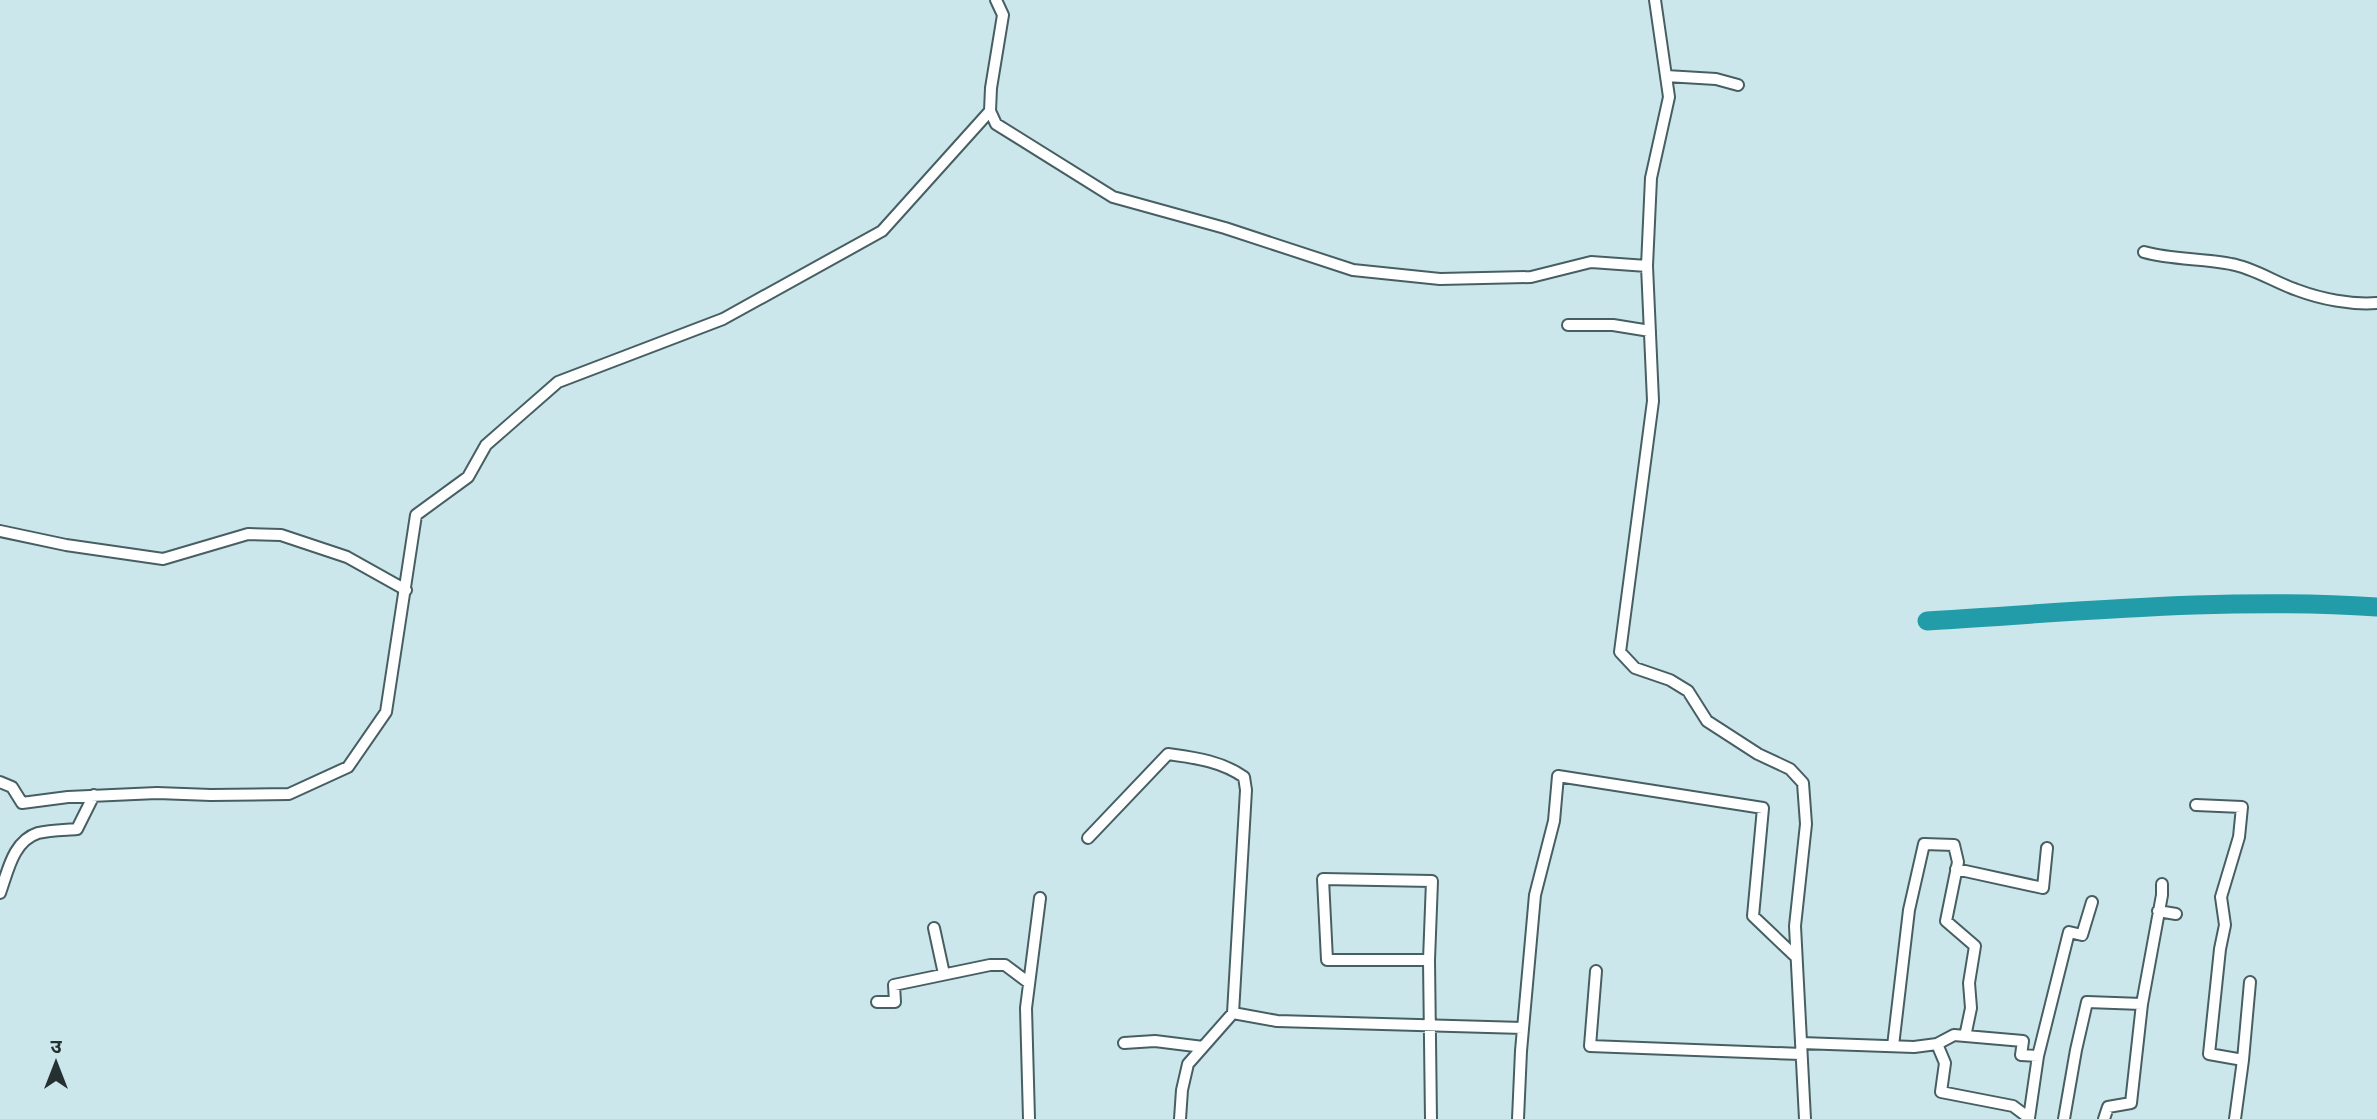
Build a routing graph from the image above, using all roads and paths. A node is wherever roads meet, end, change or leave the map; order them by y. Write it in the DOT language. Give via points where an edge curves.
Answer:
graph roads {
  1 [pos="996,0"];
  2 [pos="1655,0"];
  3 [pos="1666,76"];
  4 [pos="1738,85"];
  5 [pos="990,111"];
  6 [pos="2144,252"];
  7 [pos="1647,266"];
  8 [pos="2377,303"];
  9 [pos="1567,325"];
  10 [pos="1650,331"];
  11 [pos="0,531"];
  12 [pos="406,590"];
  13 [pos="0,782"];
  14 [pos="94,795"];
  15 [pos="2196,805"];
  16 [pos="1088,838"];
  17 [pos="2047,848"];
  18 [pos="1956,869"];
  19 [pos="2162,884"];
  20 [pos="0,893"];
  21 [pos="1040,898"];
  22 [pos="2092,902"];
  23 [pos="2158,911"];
  24 [pos="2176,914"];
  25 [pos="934,928"];
  26 [pos="1796,957"];
  27 [pos="1429,960"];
  28 [pos="1596,971"];
  29 [pos="944,974"];
  30 [pos="2250,982"];
  31 [pos="1029,983"];
  32 [pos="877,1002"];
  33 [pos="2142,1004"];
  34 [pos="1233,1013"];
  35 [pos="1430,1025"];
  36 [pos="1523,1028"];
  37 [pos="1966,1032"];
  38 [pos="1124,1043"];
  39 [pos="1937,1044"];
  40 [pos="1893,1046"];
  41 [pos="1203,1047"];
  42 [pos="1801,1049"];
  43 [pos="2038,1056"];
  44 [pos="2243,1060"];
  45 [pos="2029,1118"];
  46 [pos="1029,1119"];
  47 [pos="1180,1119"];
  48 [pos="1432,1119"];
  49 [pos="1518,1119"];
  50 [pos="1805,1119"];
  51 [pos="2064,1119"];
  52 [pos="2104,1119"];
  53 [pos="2235,1119"];
  1 -- 5 [label="street" via="1003,15"];
  2 -- 3 [label="street"];
  3 -- 4 [label="street"];
  3 -- 7 [label="street" via="1668,97 1651,178"];
  5 -- 7 [label="street" via="996,124 1113,197 1353,270 1440,279 1531,277 1591,262"];
  5 -- 12 [label="street" via="882,231 723,319 558,382 486,445 468,477 416,515"];
  6 -- 8 [label="street" via="2163,258 2230,263 2298,291 2358,304"];
  7 -- 10 [label="street"];
  9 -- 10 [label="street"];
  10 -- 26 [label="street" via="1653,401 1620,652 1635,668 1688,691 1707,721 1790,769 1803,783 1806,824"];
  11 -- 12 [label="street" via="163,559 248,534 281,535 347,557"];
  12 -- 14 [label="street" via="386,712 348,767 289,794"];
  13 -- 14 [label="street" via="12,787 22,803"];
  14 -- 20 [label="street" via="77,828 37,834 22,843"];
  15 -- 44 [label="street" via="2242,807 2239,837 2221,897 2225,925 2209,1054"];
  16 -- 34 [label="street" via="1168,754 1228,766 1244,777"];
  17 -- 18 [label="street" via="2043,888"];
  18 -- 37 [label="street" via="1945,921 1975,946"];
  18 -- 40 [label="street" via="1954,845 1924,844 1909,910"];
  19 -- 23 [label="street"];
  21 -- 31 [label="street"];
  22 -- 43 [label="street" via="2082,935 2069,932"];
  23 -- 24 [label="street"];
  23 -- 33 [label="street"];
  25 -- 29 [label="street"];
  26 -- 36 [label="street" via="1753,916 1763,808 1558,776 1554,821 1535,895"];
  26 -- 42 [label="street"];
  27 -- 27 [label="street" via="1327,960 1323,879 1432,881"];
  27 -- 35 [label="street"];
  28 -- 42 [label="street" via="1590,1046"];
  29 -- 31 [label="street" via="1005,965"];
  29 -- 32 [label="street" via="894,985 895,1002"];
  30 -- 44 [label="street"];
  31 -- 46 [label="street"];
  33 -- 51 [label="street" via="2087,1002"];
  33 -- 52 [label="street" via="2131,1103 2108,1107"];
  34 -- 35 [label="street" via="1277,1021"];
  34 -- 41 [label="street"];
  35 -- 36 [label="street"];
  35 -- 48 [label="street"];
  36 -- 49 [label="street"];
  38 -- 41 [label="street" via="1155,1041"];
  39 -- 40 [label="street"];
  39 -- 43 [label="street" via="1954,1035 2022,1041 2021,1055"];
  39 -- 45 [label="street" via="1945,1063 1941,1091 2013,1105"];
  40 -- 42 [label="street"];
  41 -- 47 [label="street" via="1188,1064"];
  42 -- 50 [label="street"];
  43 -- 45 [label="street"];
  44 -- 53 [label="street"];
}
